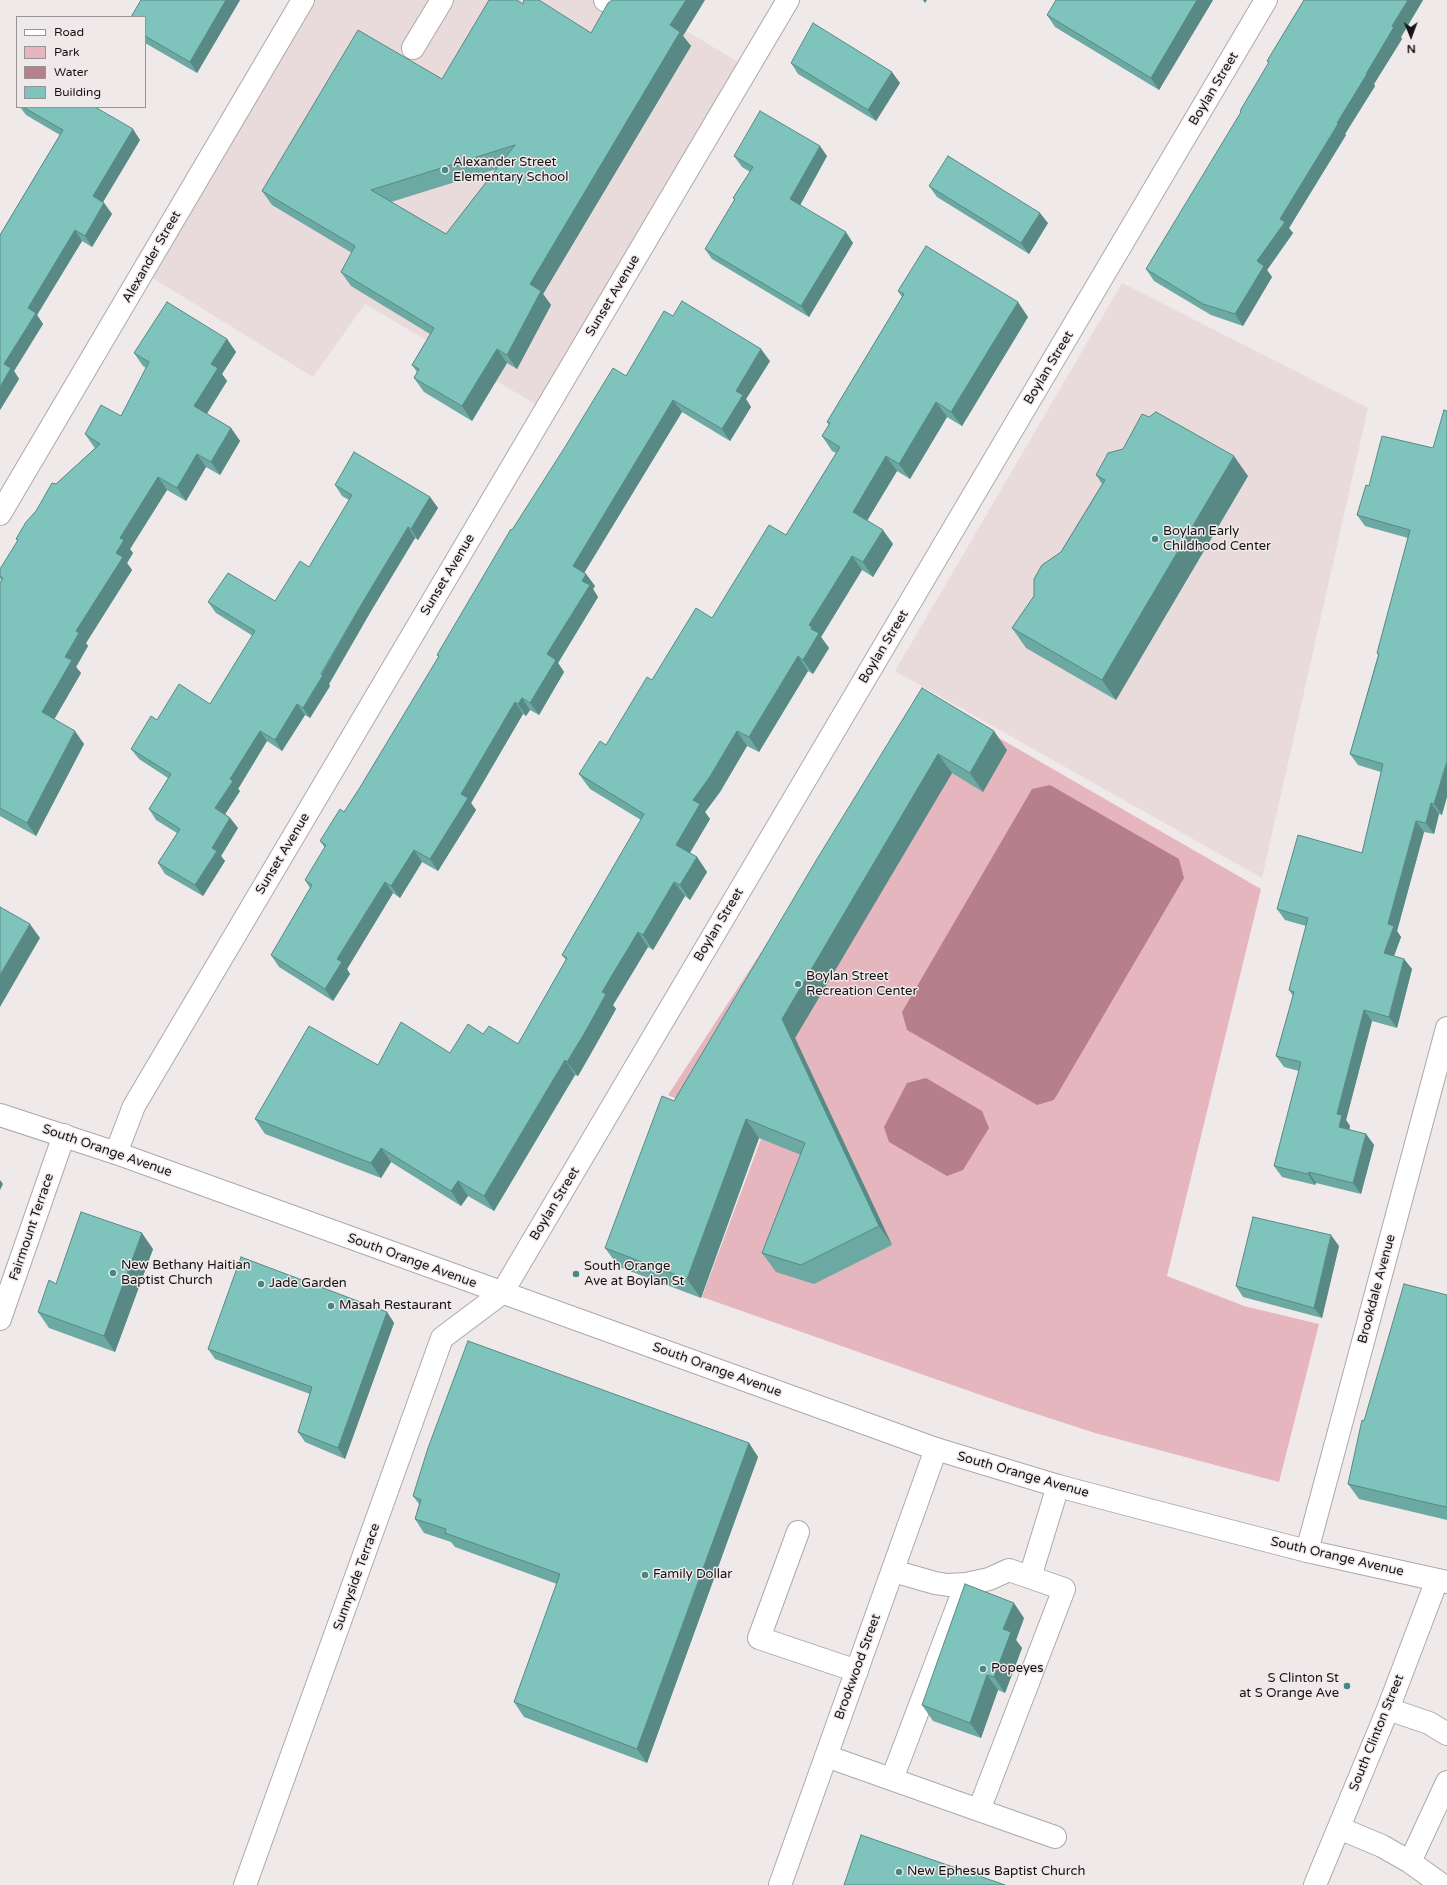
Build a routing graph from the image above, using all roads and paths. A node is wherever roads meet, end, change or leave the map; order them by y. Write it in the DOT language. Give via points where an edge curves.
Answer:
graph roads {
  1 [pos="303,0"];
  2 [pos="442,0"];
  3 [pos="788,0"];
  4 [pos="1266,0"];
  5 [pos="413,48"];
  6 [pos="0,514"];
  7 [pos="1447,1028"];
  8 [pos="0,1115"];
  9 [pos="64,1135"];
  10 [pos="116,1154"];
  11 [pos="502,1293"];
  12 [pos="0,1319"];
  13 [pos="936,1449"];
  14 [pos="1058,1486"];
  15 [pos="798,1532"];
  16 [pos="1307,1551"];
  17 [pos="893,1570"];
  18 [pos="1030,1577"];
  19 [pos="1442,1581"];
  20 [pos="966,1584"];
  21 [pos="857,1671"];
  22 [pos="1388,1709"];
  23 [pos="1447,1734"];
  24 [pos="826,1756"];
  25 [pos="892,1779"];
  26 [pos="1447,1782"];
  27 [pos="978,1810"];
  28 [pos="1339,1828"];
  29 [pos="1055,1838"];
  30 [pos="1410,1862"];
  31 [pos="245,1885"];
  32 [pos="780,1885"];
  33 [pos="1315,1885"];
  34 [pos="1442,1885"];
  1 -- 6 [label="street, Alexander Street"];
  2 -- 5 [label="street"];
  3 -- 10 [label="street, Sunset Avenue" via="134,1106"];
  4 -- 11 [label="street, Boylan Street"];
  7 -- 16 [label="street, Brookdale Avenue"];
  8 -- 9 [label="street, South Orange Avenue"];
  9 -- 10 [label="street, South Orange Avenue"];
  9 -- 12 [label="street, Fairmount Terrace"];
  10 -- 11 [label="street, South Orange Avenue"];
  11 -- 13 [label="street, South Orange Avenue"];
  11 -- 31 [label="street, Sunnyside Terrace" via="442,1338"];
  13 -- 14 [label="street, South Orange Avenue"];
  13 -- 17 [label="street, Brookwood Street"];
  14 -- 16 [label="street, South Orange Avenue"];
  14 -- 18 [label="street"];
  15 -- 21 [label="street" via="759,1638"];
  16 -- 19 [label="street, South Orange Avenue"];
  17 -- 20 [label="street" via="948,1585"];
  17 -- 21 [label="street, Brookwood Street"];
  18 -- 20 [label="street" via="1009,1570 989,1579"];
  18 -- 27 [label="street" via="1064,1589"];
  19 -- 22 [label="street, South Clinton Street"];
  20 -- 25 [label="street"];
  21 -- 24 [label="street, Brookwood Street"];
  22 -- 23 [label="street" via="1429,1723"];
  22 -- 28 [label="street, South Clinton Street"];
  24 -- 25 [label="street"];
  24 -- 32 [label="street, Brookwood Street"];
  25 -- 27 [label="street"];
  26 -- 30 [label="street"];
  27 -- 29 [label="street"];
  28 -- 30 [label="street" via="1382,1846"];
  28 -- 33 [label="street, South Clinton Street"];
  30 -- 34 [label="street"];
}
